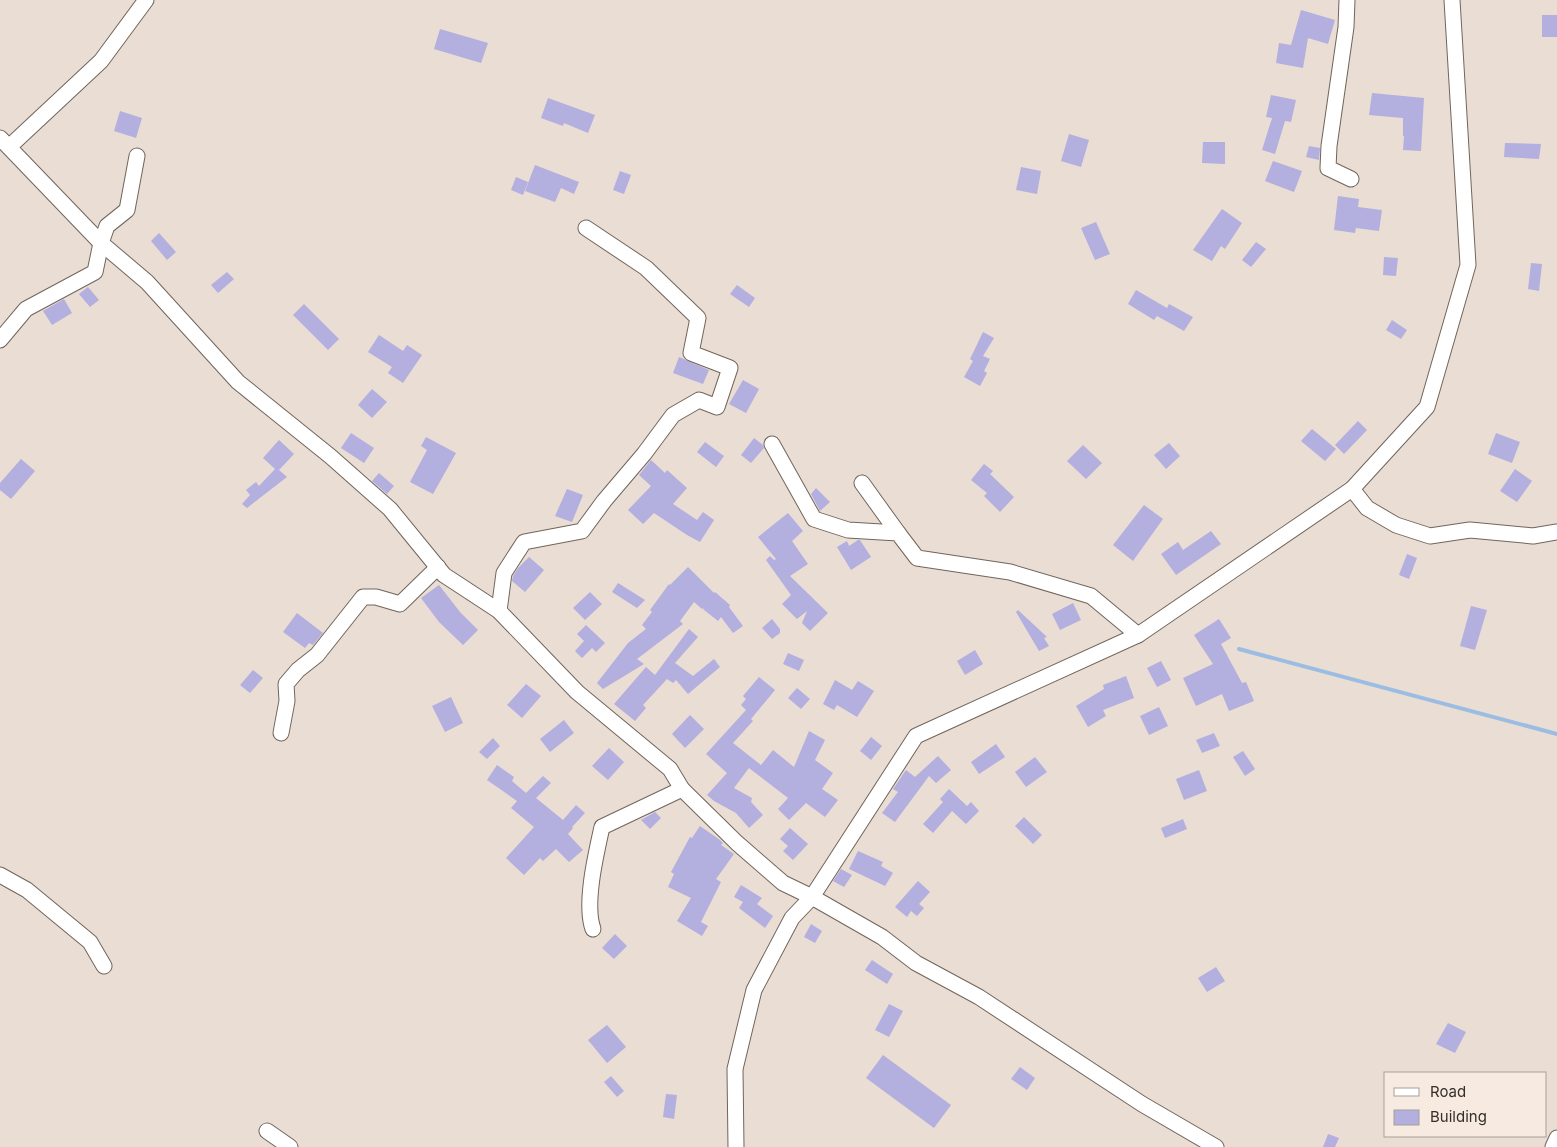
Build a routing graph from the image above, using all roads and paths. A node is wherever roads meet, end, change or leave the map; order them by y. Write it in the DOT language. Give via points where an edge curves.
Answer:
graph roads {
  1 [pos="146,0"];
  2 [pos="1347,0"];
  3 [pos="1452,0"];
  4 [pos="5,142"];
  5 [pos="137,156"];
  6 [pos="1351,179"];
  7 [pos="586,228"];
  8 [pos="101,243"];
  9 [pos="0,340"];
  10 [pos="772,444"];
  11 [pos="862,483"];
  12 [pos="1352,489"];
  13 [pos="1557,532"];
  14 [pos="898,533"];
  15 [pos="438,567"];
  16 [pos="499,611"];
  17 [pos="1138,635"];
  18 [pos="281,734"];
  19 [pos="682,788"];
  20 [pos="0,875"];
  21 [pos="812,897"];
  22 [pos="593,929"];
  23 [pos="104,966"];
  24 [pos="267,1132"];
  25 [pos="1557,1138"];
  26 [pos="290,1147"];
  27 [pos="736,1147"];
  28 [pos="1216,1147"];
  29 [pos="1553,1147"];
  1 -- 4 [label="street" via="102,61"];
  2 -- 6 [label="street" via="1328,168"];
  3 -- 12 [label="street" via="1468,265 1427,408"];
  4 -- 8 [label="street"];
  5 -- 8 [label="street" via="127,210 107,226"];
  7 -- 16 [label="street" via="646,268 698,318 691,353 730,368 717,407 699,400 673,415 582,531 524,542 504,573"];
  8 -- 9 [label="street" via="95,272 26,309"];
  8 -- 15 [label="street" via="148,282 238,382 390,509"];
  10 -- 14 [label="street" via="814,519 848,530"];
  11 -- 14 [label="street"];
  12 -- 13 [label="street" via="1367,508 1396,525 1430,536 1470,530 1533,536"];
  12 -- 17 [label="street"];
  14 -- 17 [label="street" via="917,558 1010,572 1091,596"];
  15 -- 16 [label="street" via="444,575"];
  15 -- 18 [label="street" via="400,604 363,597 317,655 286,684 287,701"];
  16 -- 19 [label="street" via="577,692 670,769"];
  17 -- 21 [label="street" via="916,736"];
  19 -- 21 [label="street" via="783,883"];
  19 -- 22 [label="street" via="602,827 592,877 590,921"];
  20 -- 23 [label="street" via="26,890 90,942"];
  21 -- 27 [label="street" via="792,918 754,990 735,1069"];
  21 -- 28 [label="street" via="979,997 1142,1104"];
  24 -- 26 [label="street"];
  25 -- 29 [label="street"];
}
